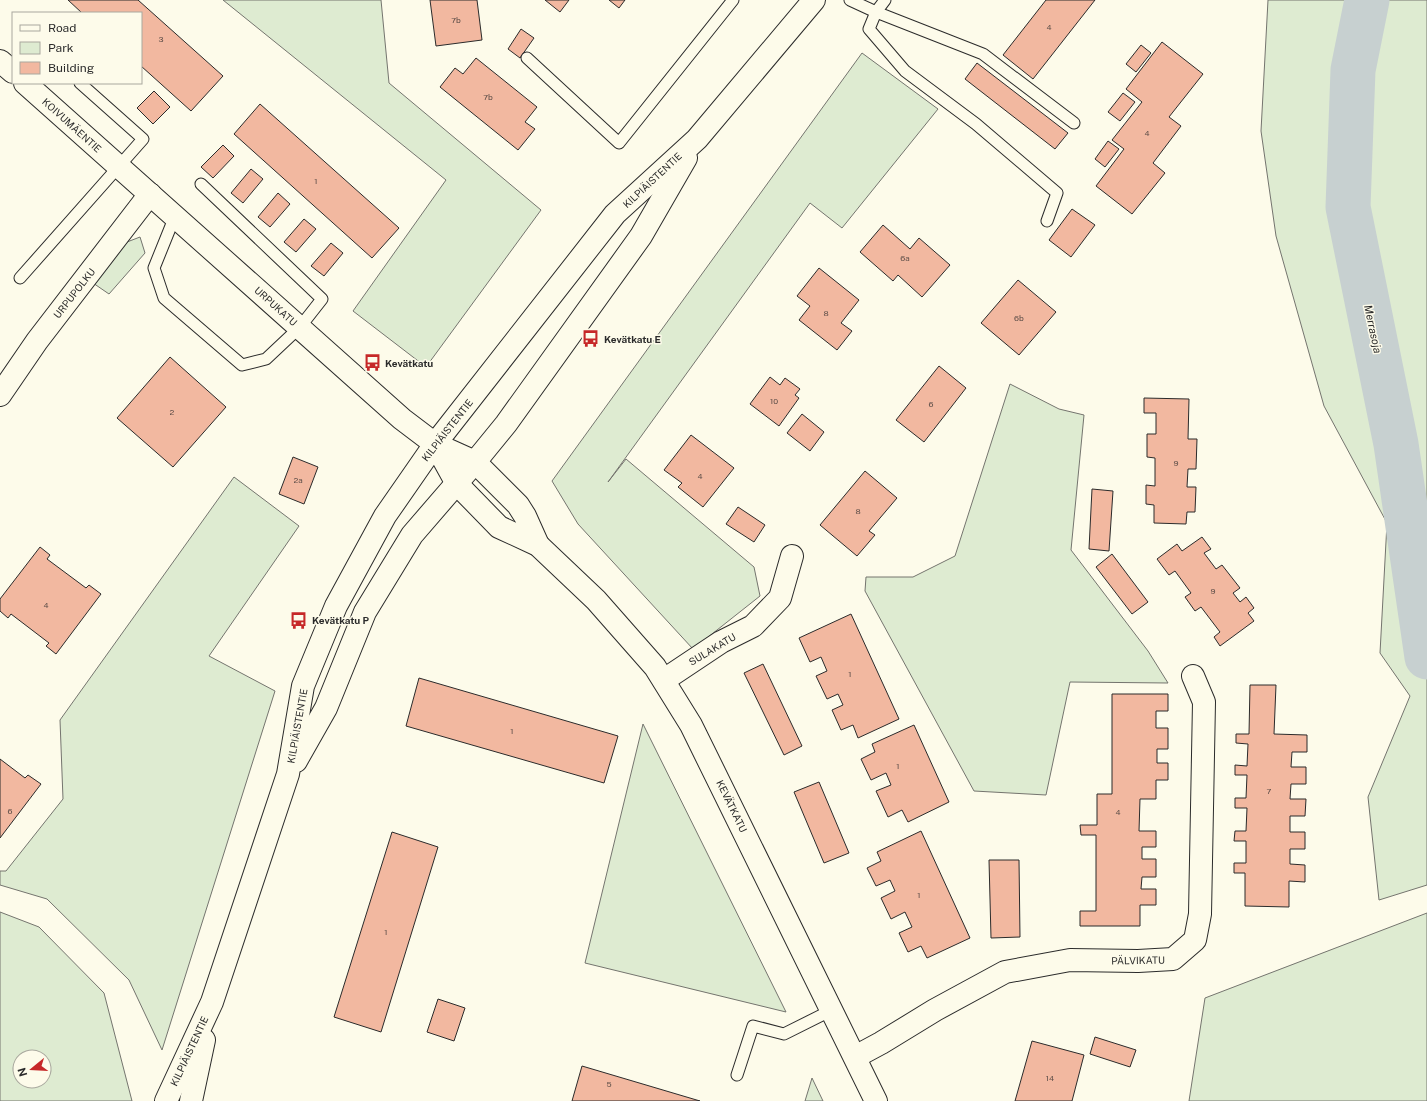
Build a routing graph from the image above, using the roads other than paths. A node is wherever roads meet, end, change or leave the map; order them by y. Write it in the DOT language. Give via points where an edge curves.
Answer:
graph roads {
  1 [pos="733,0"];
  2 [pos="814,0"];
  3 [pos="850,0"];
  4 [pos="886,0"];
  5 [pos="876,12"];
  6 [pos="527,58"];
  7 [pos="0,61"];
  8 [pos="12,71"];
  9 [pos="26,84"];
  10 [pos="81,84"];
  11 [pos="1074,123"];
  12 [pos="697,139"];
  13 [pos="119,166"];
  14 [pos="201,184"];
  15 [pos="150,194"];
  16 [pos="175,216"];
  17 [pos="1047,221"];
  18 [pos="20,278"];
  19 [pos="300,327"];
  20 [pos="0,395"];
  21 [pos="435,444"];
  22 [pos="475,462"];
  23 [pos="456,484"];
  24 [pos="538,546"];
  25 [pos="792,556"];
  26 [pos="1193,676"];
  27 [pos="664,680"];
  28 [pos="288,774"];
  29 [pos="212,1002"];
  30 [pos="832,1010"];
  31 [pos="855,1057"];
  32 [pos="737,1075"];
  33 [pos="166,1101"];
  34 [pos="191,1101"];
  35 [pos="876,1101"];
  1 -- 6 [label="lane" via="619,143"];
  2 -- 12 [label="street, KILPIÄISTENTIE"];
  3 -- 5 [label="lane"];
  4 -- 5 [label="lane"];
  5 -- 11 [label="lane" via="983,54"];
  5 -- 17 [label="lane" via="869,30 905,71 976,124 1057,194"];
  7 -- 8 [label="street"];
  9 -- 13 [label="street, KOIVUMÄENTIE"];
  10 -- 13 [label="lane" via="143,139"];
  12 -- 21 [label="street, KILPIÄISTENTIE" via="615,214"];
  12 -- 22 [label="street, KILPIÄISTENTIE" via="641,236 506,424"];
  13 -- 15 [label="street, URPUKATU"];
  13 -- 18 [label="lane"];
  14 -- 19 [label="lane" via="322,299"];
  15 -- 16 [label="street, URPUKATU"];
  15 -- 20 [label="street, URPUPOLKU" via="37,341"];
  16 -- 19 [label="street, URPUKATU"];
  16 -- 19 [label="lane" via="154,268 164,298 242,365 266,359"];
  19 -- 21 [label="street, URPUKATU" via="402,419"];
  21 -- 22 [label="street, KEVÄTKATU"];
  21 -- 23 [label="street, KEVÄTKATU"];
  21 -- 28 [label="street, KILPIÄISTENTIE" via="384,516 336,606 303,686"];
  22 -- 23 [label="street, KILPIÄISTENTIE"];
  22 -- 24 [label="street, KEVÄTKATU" via="518,505"];
  23 -- 24 [label="street, KEVÄTKATU" via="499,527"];
  23 -- 28 [label="street, KILPIÄISTENTIE" via="412,535 365,612 326,708"];
  24 -- 27 [label="street, KEVÄTKATU" via="596,600"];
  25 -- 27 [label="street, SULAKATU" via="780,598 753,626 721,642"];
  26 -- 31 [label="street, PÄLVIKATU" via="1204,702 1200,914 1195,940 1173,959 1138,962 1070,960 1005,972"];
  27 -- 30 [label="street, KEVÄTKATU" via="692,725"];
  28 -- 29 [label="street, KILPIÄISTENTIE"];
  29 -- 33 [label="street, KILPIÄISTENTIE"];
  29 -- 34 [label="street, KILPIÄISTENTIE"];
  30 -- 31 [label="street, KEVÄTKATU"];
  30 -- 32 [label="lane" via="784,1034 753,1026"];
  31 -- 35 [label="street, KEVÄTKATU"];
}
